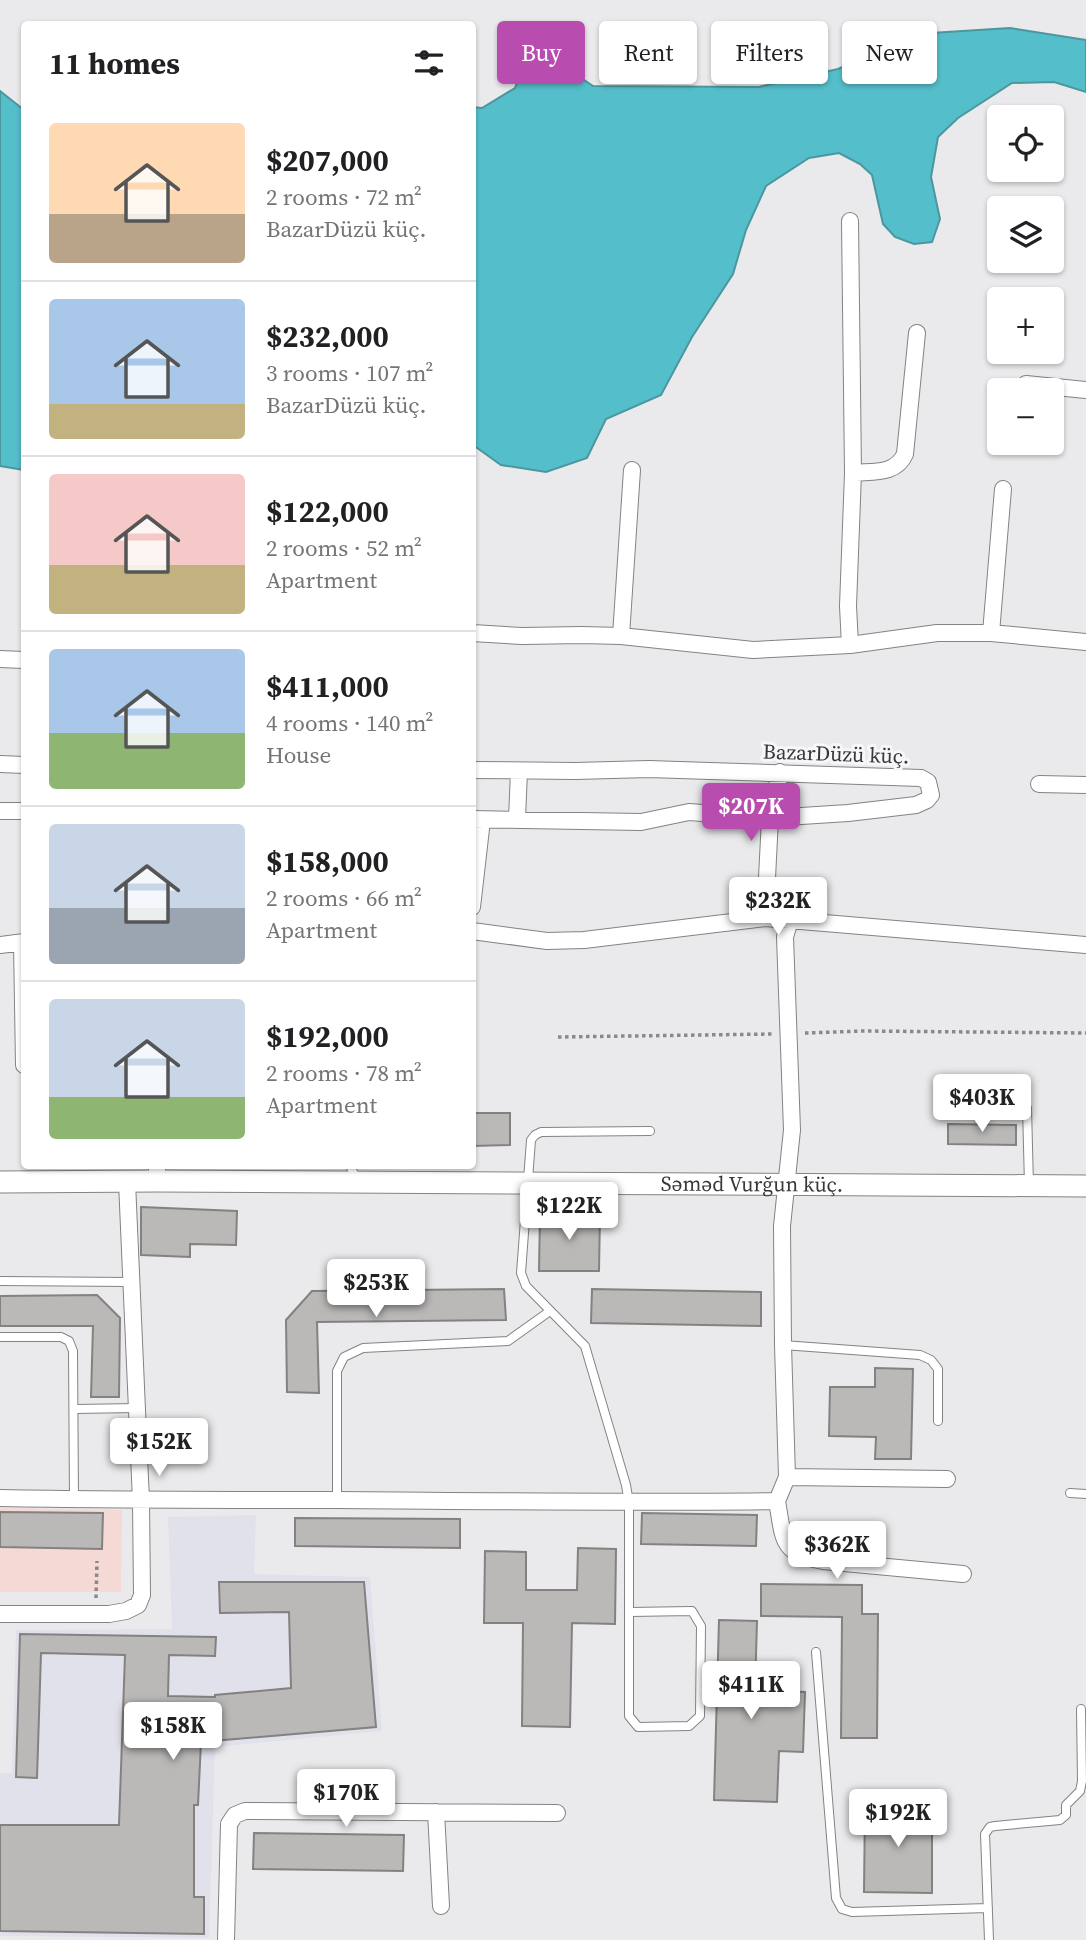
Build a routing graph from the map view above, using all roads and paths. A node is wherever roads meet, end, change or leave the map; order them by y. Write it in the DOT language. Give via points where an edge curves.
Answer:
graph roads {
  1 [pos="850,221"];
  2 [pos="917,333"];
  3 [pos="1064,388"];
  4 [pos="1086,390"];
  5 [pos="632,470"];
  6 [pos="852,473"];
  7 [pos="1003,488"];
  8 [pos="476,633"];
  9 [pos="991,633"];
  10 [pos="621,636"];
  11 [pos="1086,642"];
  12 [pos="850,645"];
  13 [pos="0,659"];
  14 [pos="21,660"];
  15 [pos="0,764"];
  16 [pos="21,765"];
  17 [pos="476,770"];
  18 [pos="519,771"];
  19 [pos="779,772"];
  20 [pos="1039,785"];
  21 [pos="1086,785"];
  22 [pos="0,811"];
  23 [pos="21,811"];
  24 [pos="770,818"];
  25 [pos="517,819"];
  26 [pos="477,820"];
  27 [pos="765,918"];
  28 [pos="790,919"];
  29 [pos="476,932"];
  30 [pos="21,942"];
  31 [pos="0,945"];
  32 [pos="1086,945"];
  33 [pos="1086,1033"];
  34 [pos="788,1034"];
  35 [pos="558,1037"];
  36 [pos="1002,1095"];
  37 [pos="650,1131"];
  38 [pos="157,1173"];
  39 [pos="354,1174"];
  40 [pos="0,1182"];
  41 [pos="127,1182"];
  42 [pos="526,1183"];
  43 [pos="787,1184"];
  44 [pos="1029,1185"];
  45 [pos="1086,1186"];
  46 [pos="0,1282"];
  47 [pos="130,1282"];
  48 [pos="550,1311"];
  49 [pos="0,1338"];
  50 [pos="783,1345"];
  51 [pos="137,1408"];
  52 [pos="75,1409"];
  53 [pos="938,1421"];
  54 [pos="788,1477"];
  55 [pos="947,1479"];
  56 [pos="1070,1493"];
  57 [pos="1086,1494"];
  58 [pos="0,1498"];
  59 [pos="74,1500"];
  60 [pos="337,1500"];
  61 [pos="141,1501"];
  62 [pos="777,1502"];
  63 [pos="629,1503"];
  64 [pos="97,1562"];
  65 [pos="963,1574"];
  66 [pos="630,1612"];
  67 [pos="0,1614"];
  68 [pos="96,1614"];
  69 [pos="816,1652"];
  70 [pos="1082,1709"];
  71 [pos="436,1812"];
  72 [pos="557,1813"];
  73 [pos="441,1906"];
  74 [pos="988,1908"];
  75 [pos="226,1940"];
  76 [pos="989,1940"];
  1 -- 6 [label="street"];
  2 -- 6 [label="street" via="905,454 896,467"];
  3 -- 4 [label="street"];
  5 -- 10 [label="street"];
  6 -- 12 [label="street"];
  7 -- 9 [label="street"];
  8 -- 10 [label="street"];
  9 -- 11 [label="street"];
  9 -- 12 [label="street" via="937,633"];
  10 -- 12 [label="street" via="753,650"];
  13 -- 14 [label="street"];
  15 -- 16 [label="street"];
  17 -- 18 [label="street, BazarDüzü küç."];
  18 -- 19 [label="street, BazarDüzü küç."];
  18 -- 25 [label="street"];
  19 -- 24 [label="street"];
  19 -- 24 [label="street, BazarDüzü küç." via="922,778 931,795 916,805"];
  20 -- 21 [label="street"];
  22 -- 23 [label="street"];
  24 -- 25 [label="street, BazarDüzü küç." via="689,812 640,822"];
  24 -- 27 [label="street"];
  25 -- 26 [label="street, BazarDüzü küç."];
  27 -- 28 [label="street"];
  27 -- 29 [label="street" via="584,940 547,941"];
  28 -- 32 [label="street"];
  28 -- 34 [label="street" via="785,937"];
  30 -- 31 [label="street"];
  33 -- 34 [label="path"];
  34 -- 35 [label="path"];
  34 -- 43 [label="street" via="792,1130"];
  36 -- 44 [label="lane" via="1024,1102 1027,1108"];
  37 -- 42 [label="lane" via="541,1132 531,1140"];
  38 -- 39 [label="main road, Səməd Vurğun küç."];
  38 -- 41 [label="main road, Səməd Vurğun küç."];
  39 -- 42 [label="main road, Səməd Vurğun küç."];
  40 -- 41 [label="main road, Səməd Vurğun küç."];
  41 -- 47 [label="street"];
  42 -- 43 [label="main road, Səməd Vurğun küç."];
  42 -- 48 [label="lane" via="521,1273 526,1286"];
  43 -- 44 [label="main road, Səməd Vurğun küç."];
  43 -- 50 [label="street" via="782,1226"];
  44 -- 45 [label="main road, Səməd Vurğun küç."];
  46 -- 47 [label="lane"];
  47 -- 51 [label="street"];
  48 -- 60 [label="lane" via="508,1341 363,1348 344,1357 337,1371"];
  48 -- 63 [label="lane" via="585,1346"];
  49 -- 52 [label="lane" via="61,1337 69,1341"];
  50 -- 53 [label="lane" via="920,1355 931,1360 938,1369"];
  50 -- 54 [label="street"];
  51 -- 52 [label="lane"];
  51 -- 61 [label="street"];
  52 -- 59 [label="lane"];
  54 -- 55 [label="street"];
  54 -- 62 [label="street"];
  56 -- 57 [label="lane"];
  58 -- 59 [label="street"];
  59 -- 61 [label="street"];
  60 -- 61 [label="street"];
  60 -- 63 [label="street"];
  61 -- 68 [label="street" via="142,1595 138,1605 126,1611"];
  62 -- 63 [label="street"];
  62 -- 65 [label="street" via="784,1539 803,1557"];
  63 -- 66 [label="lane"];
  64 -- 68 [label="path"];
  66 -- 66 [label="lane" via="629,1716 638,1727 688,1726 699,1716 701,1626 692,1611"];
  67 -- 68 [label="street"];
  69 -- 74 [label="lane" via="836,1898 842,1909"];
  70 -- 74 [label="lane" via="1082,1781 1080,1791 1066,1805 1066,1815 1060,1821 995,1825 985,1834"];
  71 -- 72 [label="street"];
  71 -- 73 [label="street"];
  71 -- 75 [label="street" via="258,1810 235,1815 229,1824"];
  74 -- 76 [label="lane"];
}
